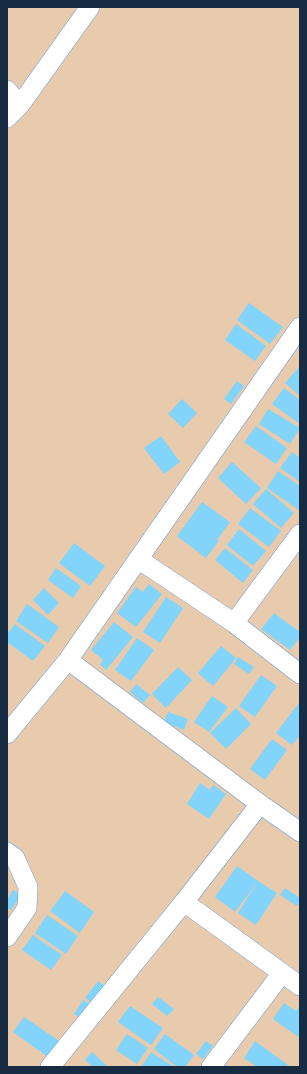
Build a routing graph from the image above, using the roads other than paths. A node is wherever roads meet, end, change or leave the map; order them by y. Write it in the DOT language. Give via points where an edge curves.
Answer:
graph roads {
  1 [pos="90,7"];
  2 [pos="7,90"];
  3 [pos="20,105"];
  4 [pos="7,118"];
  5 [pos="300,327"];
  6 [pos="300,534"];
  7 [pos="138,559"];
  8 [pos="234,623"];
  9 [pos="68,660"];
  10 [pos="300,674"];
  11 [pos="7,734"];
  12 [pos="260,804"];
  13 [pos="300,832"];
  14 [pos="7,852"];
  15 [pos="184,902"];
  16 [pos="7,936"];
  17 [pos="282,973"];
  18 [pos="300,986"];
  19 [pos="50,1067"];
  20 [pos="211,1067"];
  1 -- 3 [label="street"];
  2 -- 3 [label="street"];
  3 -- 4 [label="street"];
  5 -- 7 [label="street"];
  6 -- 8 [label="street"];
  7 -- 8 [label="street"];
  7 -- 9 [label="street"];
  8 -- 10 [label="street"];
  9 -- 11 [label="street"];
  9 -- 12 [label="street"];
  12 -- 13 [label="street"];
  12 -- 15 [label="street"];
  14 -- 16 [label="street" via="15,858 28,887 27,908"];
  15 -- 17 [label="street"];
  15 -- 19 [label="street"];
  17 -- 18 [label="street"];
  17 -- 20 [label="street"];
}
